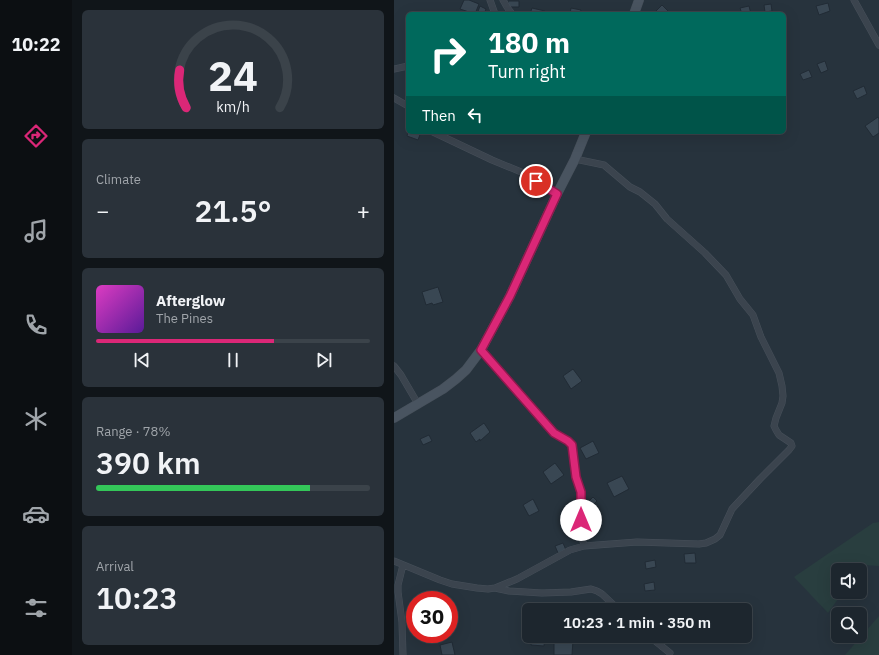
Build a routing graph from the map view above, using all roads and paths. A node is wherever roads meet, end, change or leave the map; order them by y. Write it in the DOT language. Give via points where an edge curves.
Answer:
graph roads {
  1 [pos="490,0"];
  2 [pos="503,0"];
  3 [pos="639,0"];
  4 [pos="854,0"];
  5 [pos="494,12"];
  6 [pos="511,12"];
  7 [pos="635,12"];
  8 [pos="879,46"];
  9 [pos="406,66"];
  10 [pos="394,69"];
  11 [pos="394,98"];
  12 [pos="406,105"];
  13 [pos="437,134"];
  14 [pos="585,134"];
  15 [pos="575,159"];
  16 [pos="557,194"];
  17 [pos="481,350"];
  18 [pos="394,366"];
  19 [pos="418,404"];
  20 [pos="394,418"];
  21 [pos="584,546"];
  22 [pos="394,561"];
  23 [pos="403,565"];
  24 [pos="495,588"];
  25 [pos="612,603"];
  26 [pos="658,643"];
  27 [pos="670,653"];
  28 [pos="403,655"];
  1 -- 5 [label="street"];
  2 -- 6 [label="street"];
  3 -- 7 [label="street"];
  4 -- 8 [label="street"];
  9 -- 10 [label="street"];
  11 -- 12 [label="street"];
  13 -- 16 [label="street" via="526,174"];
  14 -- 15 [label="street"];
  15 -- 16 [label="street"];
  15 -- 21 [label="street" via="604,165 640,192 726,275 740,299 754,315 761,337 779,373 783,396 774,426 779,435 792,446 732,509 720,535 715,539 699,544 637,542"];
  16 -- 17 [label="street" via="510,296"];
  17 -- 19 [label="street" via="456,379"];
  17 -- 21 [label="street" via="554,433 572,445 576,477 581,492 581,532"];
  18 -- 19 [label="street"];
  19 -- 20 [label="street"];
  21 -- 24 [label="street" via="570,550"];
  22 -- 23 [label="street"];
  23 -- 24 [label="street" via="452,584"];
  23 -- 28 [label="street" via="398,585"];
  24 -- 25 [label="street" via="536,592 591,590 602,594"];
  26 -- 27 [label="street"];
}
